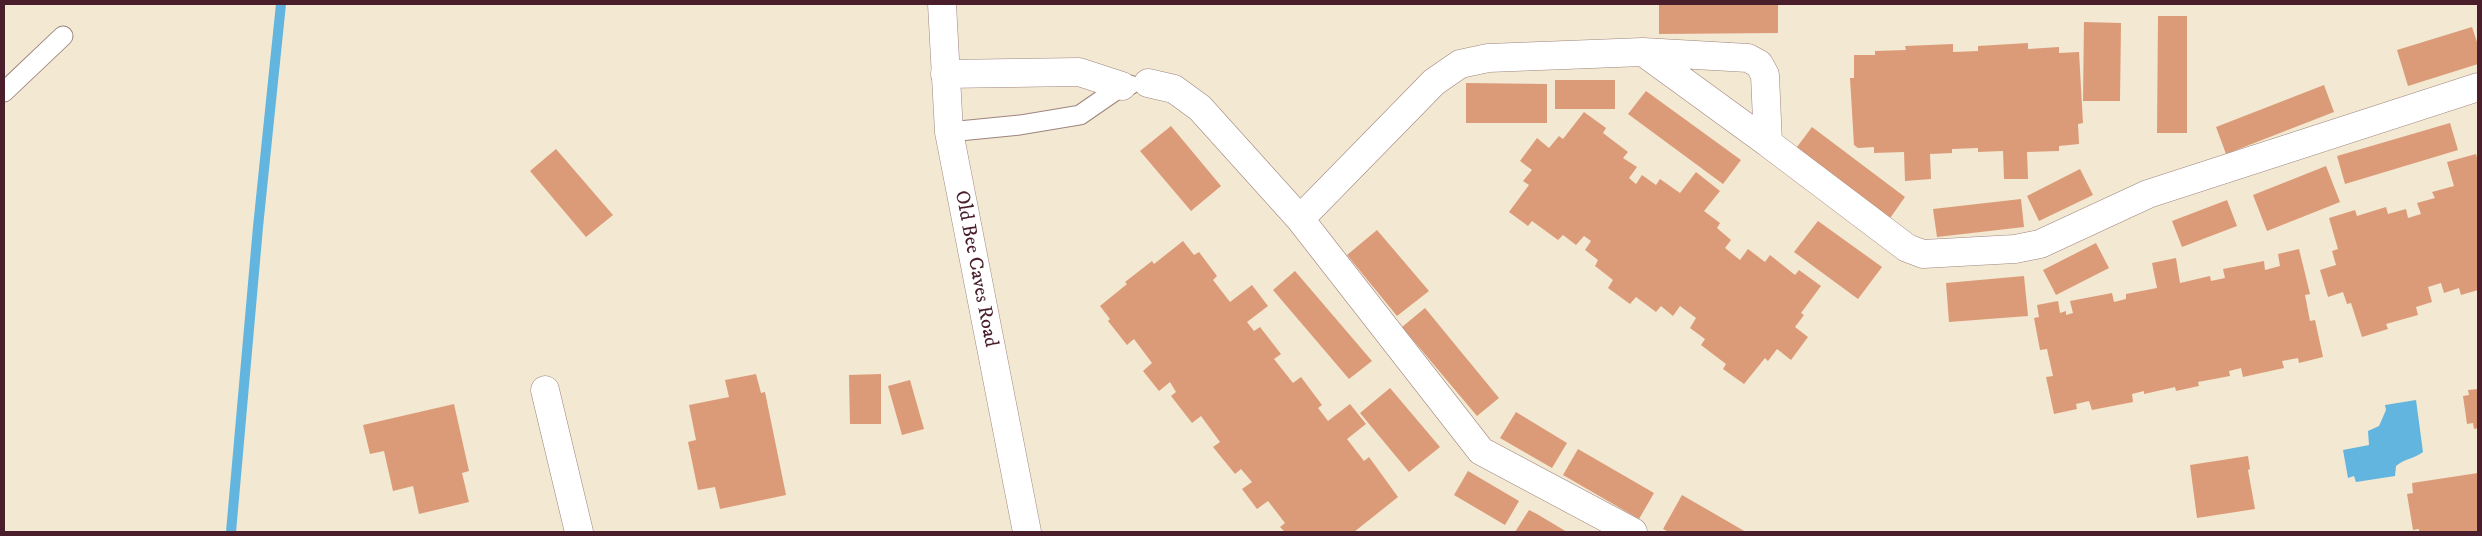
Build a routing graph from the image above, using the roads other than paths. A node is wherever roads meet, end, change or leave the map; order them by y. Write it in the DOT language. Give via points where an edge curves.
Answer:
graph roads {
  1 [pos="942,4"];
  2 [pos="63,36"];
  3 [pos="1643,52"];
  4 [pos="945,74"];
  5 [pos="1148,83"];
  6 [pos="1122,86"];
  7 [pos="2478,87"];
  8 [pos="4,92"];
  9 [pos="949,132"];
  10 [pos="1768,143"];
  11 [pos="1300,219"];
  12 [pos="545,390"];
  13 [pos="579,532"];
  14 [pos="1027,532"];
  15 [pos="1633,532"];
  1 -- 4 [label="street, Old Bee Caves Road"];
  2 -- 8 [label="lane"];
  3 -- 10 [label="street"];
  3 -- 10 [label="street" via="1748,58 1759,64 1765,75"];
  3 -- 11 [label="street" via="1488,58 1460,64 1434,82"];
  4 -- 6 [label="street" via="1079,72"];
  4 -- 9 [label="street, Old Bee Caves Road"];
  5 -- 6 [label="lane"];
  5 -- 11 [label="street" via="1174,89 1200,108"];
  6 -- 9 [label="lane" via="1080,114 1020,125"];
  7 -- 10 [label="street" via="2148,194 2040,244 2015,249 1923,254 1907,248"];
  9 -- 14 [label="street, Old Bee Caves Road"];
  11 -- 15 [label="street" via="1481,451"];
  12 -- 13 [label="street"];
}
